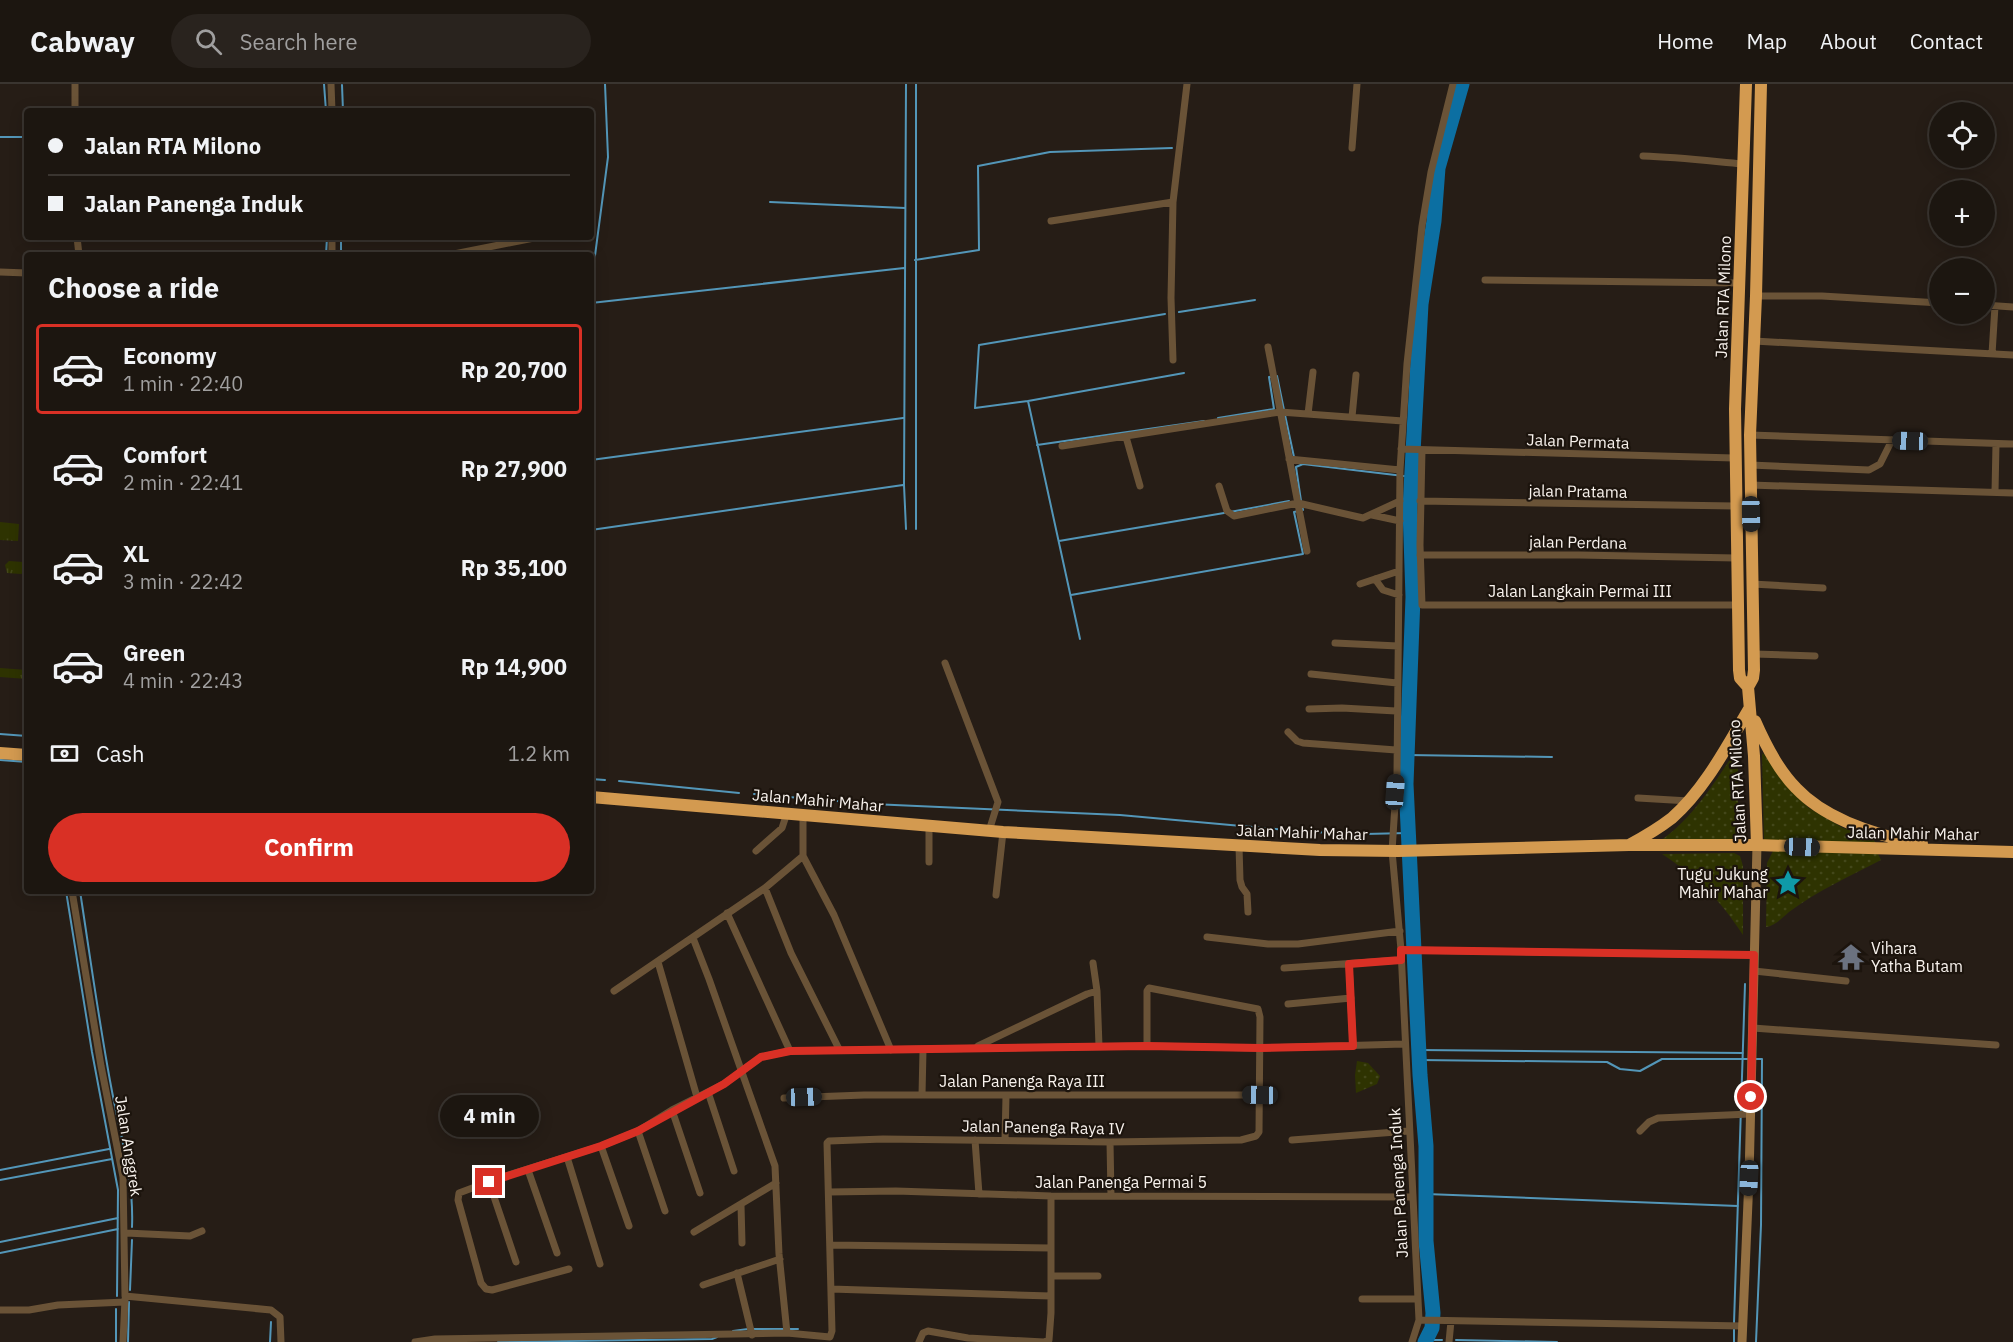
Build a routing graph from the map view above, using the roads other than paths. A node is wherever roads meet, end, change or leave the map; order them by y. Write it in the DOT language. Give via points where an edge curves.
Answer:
graph roads {
  1 [pos="75,84"];
  2 [pos="331,84"];
  3 [pos="1187,84"];
  4 [pos="1357,84"];
  5 [pos="1453,84"];
  6 [pos="1746,84"];
  7 [pos="1761,84"];
  8 [pos="75,108"];
  9 [pos="332,108"];
  10 [pos="1352,148"];
  11 [pos="1643,156"];
  12 [pos="1743,164"];
  13 [pos="1173,202"];
  14 [pos="1052,221"];
  15 [pos="524,240"];
  16 [pos="464,252"];
  17 [pos="0,273"];
  18 [pos="24,273"];
  19 [pos="1485,280"];
  20 [pos="1740,283"];
  21 [pos="1756,296"];
  22 [pos="1929,302"];
  23 [pos="1995,306"];
  24 [pos="2013,308"];
  25 [pos="1739,311"];
  26 [pos="1755,311"];
  27 [pos="1994,324"];
  28 [pos="1754,341"];
  29 [pos="1268,347"];
  30 [pos="1992,354"];
  31 [pos="2013,355"];
  32 [pos="1173,360"];
  33 [pos="1313,372"];
  34 [pos="1356,375"];
  35 [pos="1280,412"];
  36 [pos="1308,414"];
  37 [pos="1352,417"];
  38 [pos="1403,421"];
  39 [pos="1750,435"];
  40 [pos="1126,437"];
  41 [pos="1893,440"];
  42 [pos="1996,444"];
  43 [pos="2013,444"];
  44 [pos="1062,446"];
  45 [pos="1401,449"];
  46 [pos="1417,450"];
  47 [pos="1734,458"];
  48 [pos="1289,459"];
  49 [pos="1750,465"];
  50 [pos="1400,470"];
  51 [pos="1750,485"];
  52 [pos="1140,486"];
  53 [pos="1219,486"];
  54 [pos="1995,492"];
  55 [pos="2013,493"];
  56 [pos="1400,501"];
  57 [pos="1420,501"];
  58 [pos="1298,504"];
  59 [pos="1735,506"];
  60 [pos="1372,515"];
  61 [pos="1400,521"];
  62 [pos="1307,551"];
  63 [pos="1420,555"];
  64 [pos="1736,558"];
  65 [pos="1399,571"];
  66 [pos="1375,579"];
  67 [pos="1360,584"];
  68 [pos="1752,584"];
  69 [pos="1823,588"];
  70 [pos="1399,595"];
  71 [pos="1738,605"];
  72 [pos="1335,643"];
  73 [pos="1398,646"];
  74 [pos="1754,654"];
  75 [pos="1815,656"];
  76 [pos="945,663"];
  77 [pos="1311,674"];
  78 [pos="1397,683"];
  79 [pos="1748,687"];
  80 [pos="1309,709"];
  81 [pos="1749,709"];
  82 [pos="1396,711"];
  83 [pos="1288,732"];
  84 [pos="1396,750"];
  85 [pos="0,753"];
  86 [pos="24,755"];
  87 [pos="594,797"];
  88 [pos="1638,798"];
  89 [pos="1689,801"];
  90 [pos="787,813"];
  91 [pos="803,814"];
  92 [pos="929,826"];
  93 [pos="989,831"];
  94 [pos="1003,832"];
  95 [pos="1629,845"];
  96 [pos="1757,845"];
  97 [pos="1239,846"];
  98 [pos="1960,850"];
  99 [pos="756,851"];
  100 [pos="1395,851"];
  101 [pos="2013,852"];
  102 [pos="803,856"];
  103 [pos="929,862"];
  104 [pos="765,888"];
  105 [pos="72,894"];
  106 [pos="996,895"];
  107 [pos="1248,912"];
  108 [pos="727,913"];
  109 [pos="1400,931"];
  110 [pos="1207,937"];
  111 [pos="693,938"];
  112 [pos="1404,950"];
  113 [pos="1754,955"];
  114 [pos="1401,960"];
  115 [pos="658,962"];
  116 [pos="1093,963"];
  117 [pos="1349,964"];
  118 [pos="1284,968"];
  119 [pos="1754,971"];
  120 [pos="1846,981"];
  121 [pos="614,991"];
  122 [pos="1097,992"];
  123 [pos="1351,998"];
  124 [pos="1288,1004"];
  125 [pos="1753,1028"];
  126 [pos="1404,1044"];
  127 [pos="1099,1046"];
  128 [pos="1147,1046"];
  129 [pos="1353,1046"];
  130 [pos="1996,1046"];
  131 [pos="975,1048"];
  132 [pos="1260,1048"];
  133 [pos="839,1049"];
  134 [pos="891,1050"];
  135 [pos="923,1050"];
  136 [pos="790,1051"];
  137 [pos="742,1071"];
  138 [pos="708,1092"];
  139 [pos="922,1095"];
  140 [pos="1260,1095"];
  141 [pos="1006,1096"];
  142 [pos="697,1097"];
  143 [pos="784,1098"];
  144 [pos="672,1110"];
  145 [pos="1750,1114"];
  146 [pos="638,1131"];
  147 [pos="1409,1131"];
  148 [pos="1640,1131"];
  149 [pos="975,1140"];
  150 [pos="1005,1140"];
  151 [pos="1292,1140"];
  152 [pos="1110,1142"];
  153 [pos="601,1146"];
  154 [pos="567,1157"];
  155 [pos="528,1170"];
  156 [pos="734,1171"];
  157 [pos="489,1182"];
  158 [pos="776,1183"];
  159 [pos="829,1192"];
  160 [pos="700,1193"];
  161 [pos="979,1194"];
  162 [pos="1051,1196"];
  163 [pos="1111,1196"];
  164 [pos="1413,1197"];
  165 [pos="741,1204"];
  166 [pos="665,1210"];
  167 [pos="628,1226"];
  168 [pos="202,1231"];
  169 [pos="126,1233"];
  170 [pos="694,1233"];
  171 [pos="742,1243"];
  172 [pos="830,1245"];
  173 [pos="1050,1248"];
  174 [pos="557,1253"];
  175 [pos="780,1259"];
  176 [pos="516,1262"];
  177 [pos="600,1264"];
  178 [pos="569,1269"];
  179 [pos="737,1273"];
  180 [pos="1051,1276"];
  181 [pos="1098,1276"];
  182 [pos="703,1285"];
  183 [pos="831,1289"];
  184 [pos="1051,1296"];
  185 [pos="125,1299"];
  186 [pos="1362,1299"];
  187 [pos="1418,1299"];
  188 [pos="0,1310"];
  189 [pos="1422,1320"];
  190 [pos="1451,1321"];
  191 [pos="1743,1326"];
  192 [pos="783,1334"];
  193 [pos="752,1335"];
  194 [pos="727,1338"];
  195 [pos="519,1339"];
  196 [pos="435,1340"];
  197 [pos="123,1342"];
  198 [pos="281,1342"];
  199 [pos="415,1342"];
  200 [pos="776,1342"];
  201 [pos="919,1342"];
  202 [pos="1412,1342"];
  203 [pos="1449,1342"];
  204 [pos="1742,1342"];
  1 -- 8 [label="street"];
  2 -- 9 [label="street"];
  3 -- 13 [label="street"];
  4 -- 10 [label="street"];
  5 -- 38 [label="street, Jalan Panenga Induk" via="1422,226"];
  6 -- 12 [label="highway, Jalan RTA Milono"];
  7 -- 21 [label="highway, Jalan RTA Milono"];
  11 -- 12 [label="street"];
  12 -- 20 [label="highway, Jalan RTA Milono"];
  13 -- 14 [label="street"];
  13 -- 32 [label="street"];
  15 -- 16 [label="street"];
  17 -- 18 [label="street"];
  19 -- 20 [label="street"];
  20 -- 25 [label="highway, Jalan RTA Milono"];
  21 -- 22 [label="street"];
  21 -- 26 [label="highway, Jalan RTA Milono"];
  23 -- 24 [label="street"];
  25 -- 26 [label="highway"];
  25 -- 47 [label="highway, Jalan RTA Milono"];
  26 -- 28 [label="highway, Jalan RTA Milono"];
  27 -- 30 [label="street"];
  28 -- 30 [label="street"];
  28 -- 39 [label="highway, Jalan RTA Milono"];
  29 -- 35 [label="street"];
  30 -- 31 [label="street"];
  33 -- 36 [label="street"];
  34 -- 37 [label="street"];
  35 -- 36 [label="street"];
  35 -- 40 [label="street"];
  35 -- 48 [label="street"];
  36 -- 37 [label="street"];
  37 -- 38 [label="street"];
  38 -- 45 [label="street, Jalan Panenga Induk"];
  39 -- 41 [label="street"];
  39 -- 49 [label="highway, Jalan RTA Milono"];
  40 -- 44 [label="street"];
  40 -- 52 [label="street"];
  41 -- 42 [label="street"];
  41 -- 49 [label="street" via="1880,464 1869,470"];
  42 -- 43 [label="street"];
  42 -- 54 [label="street"];
  45 -- 46 [label="street, Jalan Permata"];
  45 -- 50 [label="street, Jalan Panenga Induk"];
  46 -- 47 [label="street, Jalan Permata"];
  46 -- 57 [label="street"];
  47 -- 59 [label="highway, Jalan RTA Milono"];
  48 -- 50 [label="street"];
  48 -- 58 [label="street"];
  49 -- 51 [label="highway, Jalan RTA Milono"];
  50 -- 56 [label="street, Jalan Panenga Induk"];
  51 -- 54 [label="street"];
  51 -- 68 [label="highway, Jalan RTA Milono"];
  53 -- 58 [label="street" via="1231,515"];
  54 -- 55 [label="street"];
  56 -- 60 [label="street"];
  56 -- 61 [label="street, Jalan Panenga Induk"];
  57 -- 59 [label="street, jalan Pratama"];
  57 -- 63 [label="street"];
  58 -- 60 [label="street" via="1363,518"];
  58 -- 62 [label="street"];
  59 -- 64 [label="highway, Jalan RTA Milono"];
  60 -- 61 [label="street"];
  61 -- 65 [label="street, Jalan Panenga Induk"];
  63 -- 64 [label="street, jalan Perdana"];
  63 -- 71 [label="street, Jalan Langkain Permai III" via="1422,605"];
  64 -- 71 [label="highway, Jalan RTA Milono"];
  65 -- 66 [label="street"];
  65 -- 70 [label="street, Jalan Panenga Induk"];
  66 -- 67 [label="street"];
  66 -- 70 [label="street" via="1383,590"];
  68 -- 69 [label="street"];
  68 -- 74 [label="highway, Jalan RTA Milono"];
  70 -- 73 [label="street, Jalan Panenga Induk"];
  71 -- 79 [label="highway, Jalan RTA Milono" via="1739,674"];
  72 -- 73 [label="street"];
  73 -- 78 [label="street, Jalan Panenga Induk"];
  74 -- 75 [label="street"];
  74 -- 79 [label="highway, Jalan RTA Milono" via="1754,674"];
  76 -- 93 [label="street" via="998,802"];
  77 -- 78 [label="street"];
  78 -- 82 [label="street, Jalan Panenga Induk"];
  79 -- 81 [label="highway, Jalan RTA Milono"];
  80 -- 82 [label="street"];
  81 -- 89 [label="highway"];
  81 -- 96 [label="highway, Jalan RTA Milono"];
  81 -- 98 [label="highway" via="1783,771 1797,790 1815,804 1839,818 1884,834"];
  82 -- 84 [label="street, Jalan Panenga Induk"];
  83 -- 84 [label="street" via="1303,743"];
  84 -- 100 [label="street, Jalan Panenga Induk"];
  85 -- 86 [label="highway"];
  87 -- 90 [label="highway, Jalan Mahir Mahar"];
  88 -- 89 [label="street"];
  89 -- 95 [label="highway" via="1670,820"];
  90 -- 91 [label="highway, Jalan Mahir Mahar"];
  90 -- 99 [label="street" via="783,828"];
  91 -- 92 [label="highway, Jalan Mahir Mahar"];
  91 -- 102 [label="street"];
  92 -- 93 [label="highway, Jalan Mahir Mahar"];
  92 -- 103 [label="street"];
  93 -- 94 [label="highway, Jalan Mahir Mahar"];
  94 -- 97 [label="highway, Jalan Mahir Mahar"];
  94 -- 106 [label="street"];
  95 -- 96 [label="highway, Jalan Mahir Mahar"];
  95 -- 100 [label="highway, Jalan Mahir Mahar"];
  96 -- 98 [label="highway, Jalan Mahir Mahar"];
  96 -- 113 [label="street, Jalan RTA Milono"];
  97 -- 100 [label="highway, Jalan Mahir Mahar"];
  97 -- 107 [label="street" via="1240,880 1247,894"];
  98 -- 101 [label="highway, Jalan Mahir Mahar"];
  100 -- 109 [label="street, Jalan Panenga Induk"];
  102 -- 104 [label="street"];
  102 -- 134 [label="street" via="834,915"];
  104 -- 108 [label="street"];
  104 -- 133 [label="street" via="791,953"];
  105 -- 169 [label="street, Jalan Anggrek" via="123,1177"];
  108 -- 111 [label="street"];
  108 -- 136 [label="street"];
  109 -- 110 [label="street" via="1283,945"];
  109 -- 112 [label="street, Jalan Panenga Induk"];
  111 -- 115 [label="street"];
  111 -- 137 [label="street"];
  112 -- 113 [label="street"];
  112 -- 114 [label="street, Jalan Panenga Induk"];
  113 -- 119 [label="street, Jalan RTA Milono"];
  114 -- 117 [label="street"];
  114 -- 126 [label="street, Jalan Panenga Induk"];
  115 -- 121 [label="street"];
  115 -- 142 [label="street"];
  116 -- 122 [label="street"];
  117 -- 118 [label="street"];
  117 -- 123 [label="street"];
  119 -- 120 [label="street"];
  119 -- 125 [label="street, Jalan RTA Milono"];
  122 -- 127 [label="street"];
  122 -- 131 [label="street"];
  123 -- 124 [label="street"];
  123 -- 129 [label="street"];
  125 -- 130 [label="street"];
  125 -- 145 [label="street, Jalan RTA Milono"];
  126 -- 129 [label="street"];
  126 -- 147 [label="street, Jalan Panenga Induk"];
  127 -- 128 [label="street"];
  127 -- 131 [label="street"];
  128 -- 132 [label="street"];
  128 -- 132 [label="street" via="1147,991 1151,988 1258,1009"];
  129 -- 132 [label="street"];
  131 -- 135 [label="street"];
  132 -- 140 [label="street"];
  133 -- 134 [label="street"];
  133 -- 136 [label="street"];
  134 -- 135 [label="street"];
  135 -- 139 [label="street"];
  136 -- 137 [label="street" via="761,1057"];
  137 -- 138 [label="street"];
  137 -- 158 [label="street" via="774,1163"];
  138 -- 142 [label="street"];
  138 -- 156 [label="street"];
  139 -- 141 [label="street, Jalan Panenga Raya III"];
  139 -- 143 [label="street, Jalan Panenga Raya III"];
  140 -- 141 [label="street, Jalan Panenga Raya III"];
  140 -- 152 [label="street, Jalan Panenga Raya IV" via="1256,1136 1241,1140"];
  141 -- 150 [label="street"];
  142 -- 144 [label="street"];
  144 -- 146 [label="street"];
  144 -- 160 [label="street"];
  145 -- 148 [label="street" via="1658,1118"];
  145 -- 191 [label="street, Jalan RTA Milono"];
  146 -- 153 [label="street"];
  146 -- 166 [label="street"];
  147 -- 151 [label="street"];
  147 -- 164 [label="street, Jalan Panenga Induk"];
  149 -- 150 [label="street, Jalan Panenga Raya IV"];
  149 -- 159 [label="street, Jalan Panenga Raya IV" via="829,1141"];
  149 -- 161 [label="street"];
  150 -- 152 [label="street, Jalan Panenga Raya IV"];
  152 -- 163 [label="street"];
  153 -- 154 [label="street"];
  153 -- 167 [label="street"];
  154 -- 155 [label="street"];
  154 -- 177 [label="street"];
  155 -- 157 [label="street"];
  155 -- 174 [label="street"];
  157 -- 176 [label="street"];
  157 -- 178 [label="street" via="458,1195 481,1283 486,1289"];
  158 -- 165 [label="street"];
  158 -- 175 [label="street"];
  159 -- 161 [label="street, Jalan Panenga Permai 5"];
  159 -- 172 [label="street"];
  161 -- 162 [label="street, Jalan Panenga Permai 5"];
  162 -- 163 [label="street, Jalan Panenga Permai 5"];
  162 -- 173 [label="street"];
  163 -- 164 [label="street, Jalan Panenga Permai 5"];
  164 -- 187 [label="street, Jalan Panenga Induk"];
  165 -- 170 [label="street"];
  165 -- 171 [label="street"];
  168 -- 169 [label="street" via="190,1236"];
  169 -- 185 [label="street, Jalan Anggrek"];
  172 -- 173 [label="street"];
  172 -- 183 [label="street"];
  173 -- 180 [label="street"];
  175 -- 179 [label="street"];
  175 -- 192 [label="street"];
  179 -- 182 [label="street"];
  179 -- 193 [label="street"];
  180 -- 181 [label="street"];
  180 -- 184 [label="street"];
  183 -- 184 [label="street"];
  183 -- 192 [label="street" via="830,1337"];
  184 -- 201 [label="street" via="1047,1341 968,1338 928,1331"];
  185 -- 188 [label="street"];
  185 -- 197 [label="street, Jalan Anggrek"];
  185 -- 198 [label="street" via="271,1310 280,1317"];
  186 -- 187 [label="street"];
  187 -- 189 [label="street, Jalan Panenga Induk"];
  189 -- 190 [label="street"];
  189 -- 202 [label="street"];
  190 -- 191 [label="street"];
  190 -- 203 [label="street"];
  191 -- 204 [label="street, Jalan RTA Milono"];
  192 -- 193 [label="street"];
  192 -- 200 [label="street"];
  193 -- 194 [label="street"];
  194 -- 195 [label="street"];
  195 -- 196 [label="street"];
  196 -- 199 [label="street"];
}
